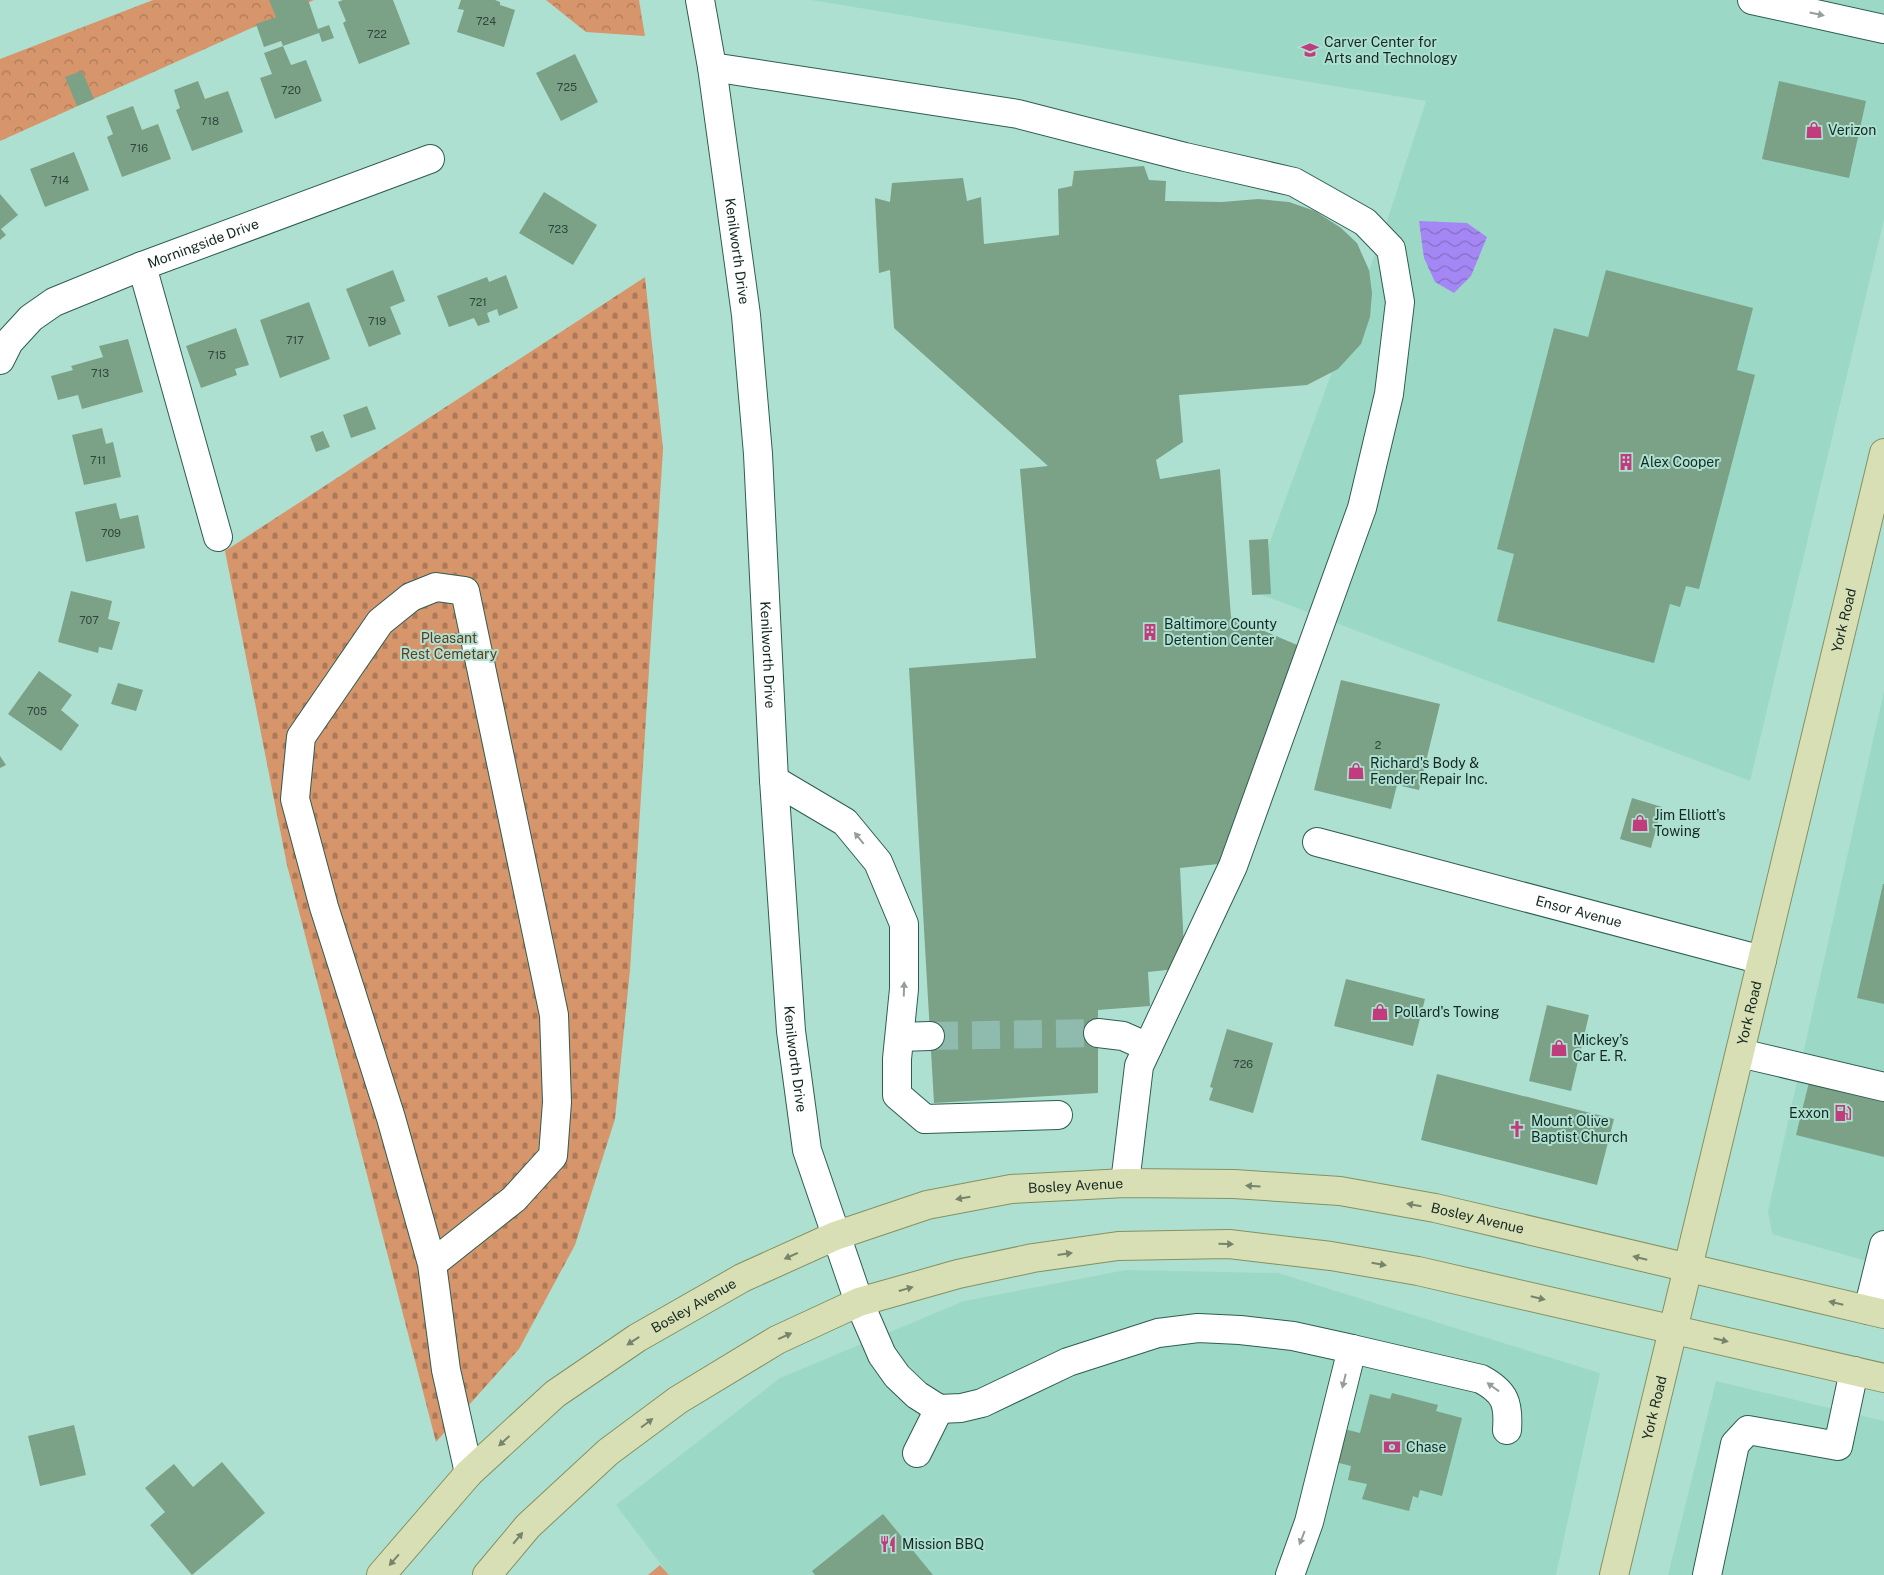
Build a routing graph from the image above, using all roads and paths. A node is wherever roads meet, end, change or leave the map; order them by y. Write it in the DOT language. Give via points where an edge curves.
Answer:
graph roads {
  1 [pos="700,0"];
  2 [pos="1752,0"];
  3 [pos="1884,29"];
  4 [pos="712,67"];
  5 [pos="430,159"];
  6 [pos="142,266"];
  7 [pos="0,360"];
  8 [pos="1884,453"];
  9 [pos="218,537"];
  10 [pos="774,780"];
  11 [pos="1317,842"];
  12 [pos="1762,960"];
  13 [pos="1098,1033"];
  14 [pos="930,1036"];
  15 [pos="900,1037"];
  16 [pos="1148,1047"];
  17 [pos="1740,1053"];
  18 [pos="1884,1087"];
  19 [pos="1058,1115"];
  20 [pos="1125,1182"];
  21 [pos="835,1236"];
  22 [pos="1884,1245"];
  23 [pos="432,1264"];
  24 [pos="1688,1269"];
  25 [pos="859,1302"];
  26 [pos="1876,1312"];
  27 [pos="1674,1329"];
  28 [pos="1352,1349"];
  29 [pos="1854,1371"];
  30 [pos="1884,1378"];
  31 [pos="939,1409"];
  32 [pos="1507,1430"];
  33 [pos="917,1452"];
  34 [pos="469,1473"];
  35 [pos="1291,1570"];
  36 [pos="381,1575"];
  37 [pos="486,1575"];
  38 [pos="1614,1575"];
  39 [pos="1707,1575"];
  1 -- 4 [label="street, Kenilworth Drive"];
  2 -- 3 [label="street, one-way"];
  4 -- 10 [label="street, Kenilworth Drive" via="746,315 758,454"];
  4 -- 16 [label="street" via="1018,114 1294,182 1364,222 1391,249 1400,302 1389,394 1362,508 1233,866"];
  5 -- 6 [label="street, Morningside Drive"];
  6 -- 7 [label="street, Morningside Drive" via="54,302 31,318 9,342"];
  6 -- 9 [label="street"];
  8 -- 12 [label="main road, York Road"];
  15 -- 10 [label="street, one-way" via="904,924 878,862 845,822"];
  10 -- 21 [label="street, Kenilworth Drive" via="792,1041 807,1150"];
  11 -- 12 [label="street, Ensor Avenue"];
  12 -- 17 [label="main road, York Road"];
  13 -- 16 [label="street" via="1123,1036"];
  14 -- 15 [label="street"];
  15 -- 19 [label="street" via="897,1095 925,1119"];
  16 -- 20 [label="street" via="1139,1066"];
  17 -- 18 [label="street"];
  17 -- 24 [label="main road, York Road"];
  20 -- 21 [label="main road, Bosley Avenue, one-way" via="1011,1189 927,1205"];
  24 -- 20 [label="main road, Bosley Avenue, one-way" via="1435,1208 1340,1191 1234,1184"];
  21 -- 25 [label="street, Kenilworth Drive"];
  21 -- 34 [label="main road, Bosley Avenue, one-way" via="742,1278 637,1338 555,1394"];
  22 -- 26 [label="street"];
  23 -- 23 [label="street" via="391,1118 324,907 295,799 301,736 380,622 411,597 436,587 466,591 554,1015 557,1102 553,1156 514,1199"];
  23 -- 34 [label="street" via="446,1370"];
  26 -- 24 [label="main road, Bosley Avenue, one-way"];
  24 -- 27 [label="main road, York Road"];
  25 -- 27 [label="main road, one-way" via="958,1274 1033,1258 1118,1246 1229,1244 1331,1256 1418,1271"];
  25 -- 31 [label="street, Kenilworth Drive" via="882,1355 892,1369 917,1395"];
  37 -- 25 [label="main road, one-way" via="528,1526 608,1452 678,1400 777,1340"];
  27 -- 29 [label="main road, one-way"];
  27 -- 38 [label="main road, York Road"];
  28 -- 31 [label="street" via="1293,1336 1240,1330 1198,1328 1158,1333 1068,1362 982,1404"];
  32 -- 28 [label="street, one-way" via="1508,1413 1504,1399 1497,1388 1481,1379"];
  28 -- 35 [label="street, one-way" via="1309,1522"];
  29 -- 30 [label="main road"];
  29 -- 39 [label="street" via="1838,1446 1748,1430 1735,1444"];
  31 -- 33 [label="street"];
  34 -- 36 [label="main road, Bosley Avenue, one-way"];
}
